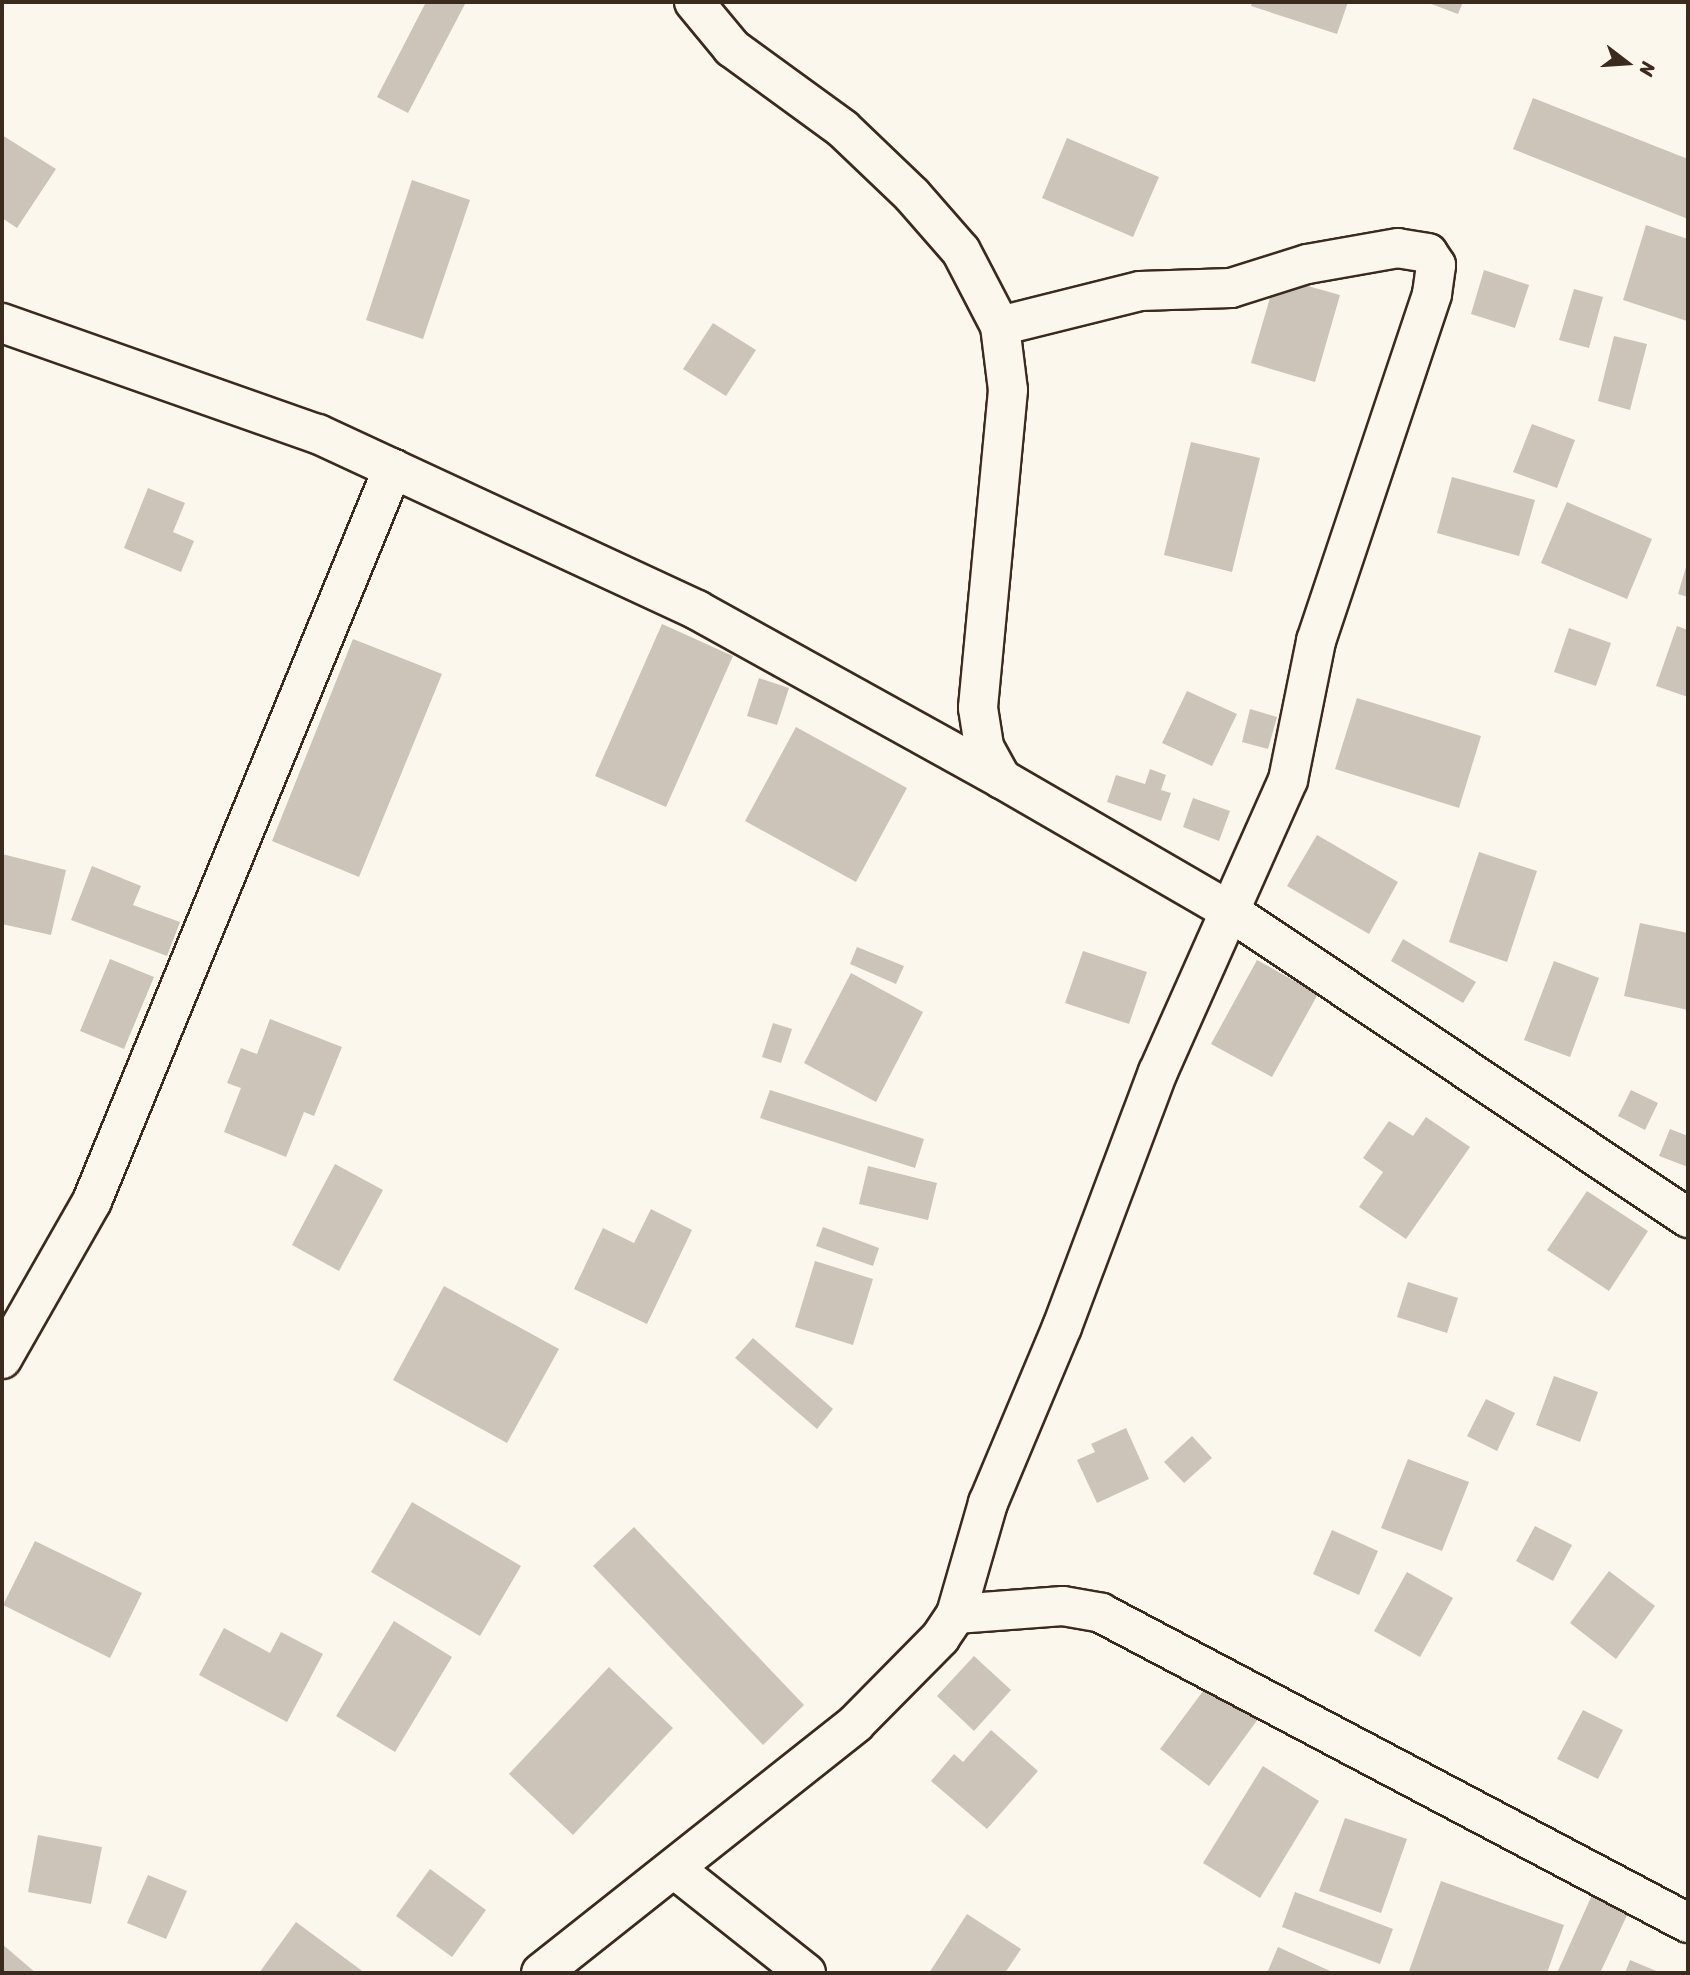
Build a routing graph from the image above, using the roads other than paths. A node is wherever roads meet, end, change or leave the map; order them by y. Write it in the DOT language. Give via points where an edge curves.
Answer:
graph roads {
  1 [pos="694,2"];
  2 [pos="2,323"];
  3 [pos="1000,326"];
  4 [pos="393,468"];
  5 [pos="1002,779"];
  6 [pos="1228,910"];
  7 [pos="1688,1218"];
  8 [pos="2,1359"];
  9 [pos="956,1614"];
  10 [pos="676,1870"];
  11 [pos="1688,1923"];
  12 [pos="541,1973"];
  13 [pos="806,1973"];
  1 -- 3 [label="street" via="732,48 843,129 912,195 961,251"];
  2 -- 4 [label="street" via="318,434"];
  3 -- 5 [label="street" via="1008,390 978,708 984,747"];
  3 -- 6 [label="street" via="1140,290 1231,288 1307,264 1398,248 1428,253 1436,265 1432,294 1316,641 1288,780"];
  4 -- 5 [label="street" via="696,610"];
  4 -- 8 [label="street" via="92,1201"];
  5 -- 6 [label="street"];
  6 -- 7 [label="street"];
  6 -- 9 [label="street" via="1158,1072 1062,1327 988,1503"];
  9 -- 10 [label="street" via="940,1638 856,1723"];
  9 -- 11 [label="street" via="1063,1606 1101,1614"];
  10 -- 12 [label="street"];
  10 -- 13 [label="street"];
}
